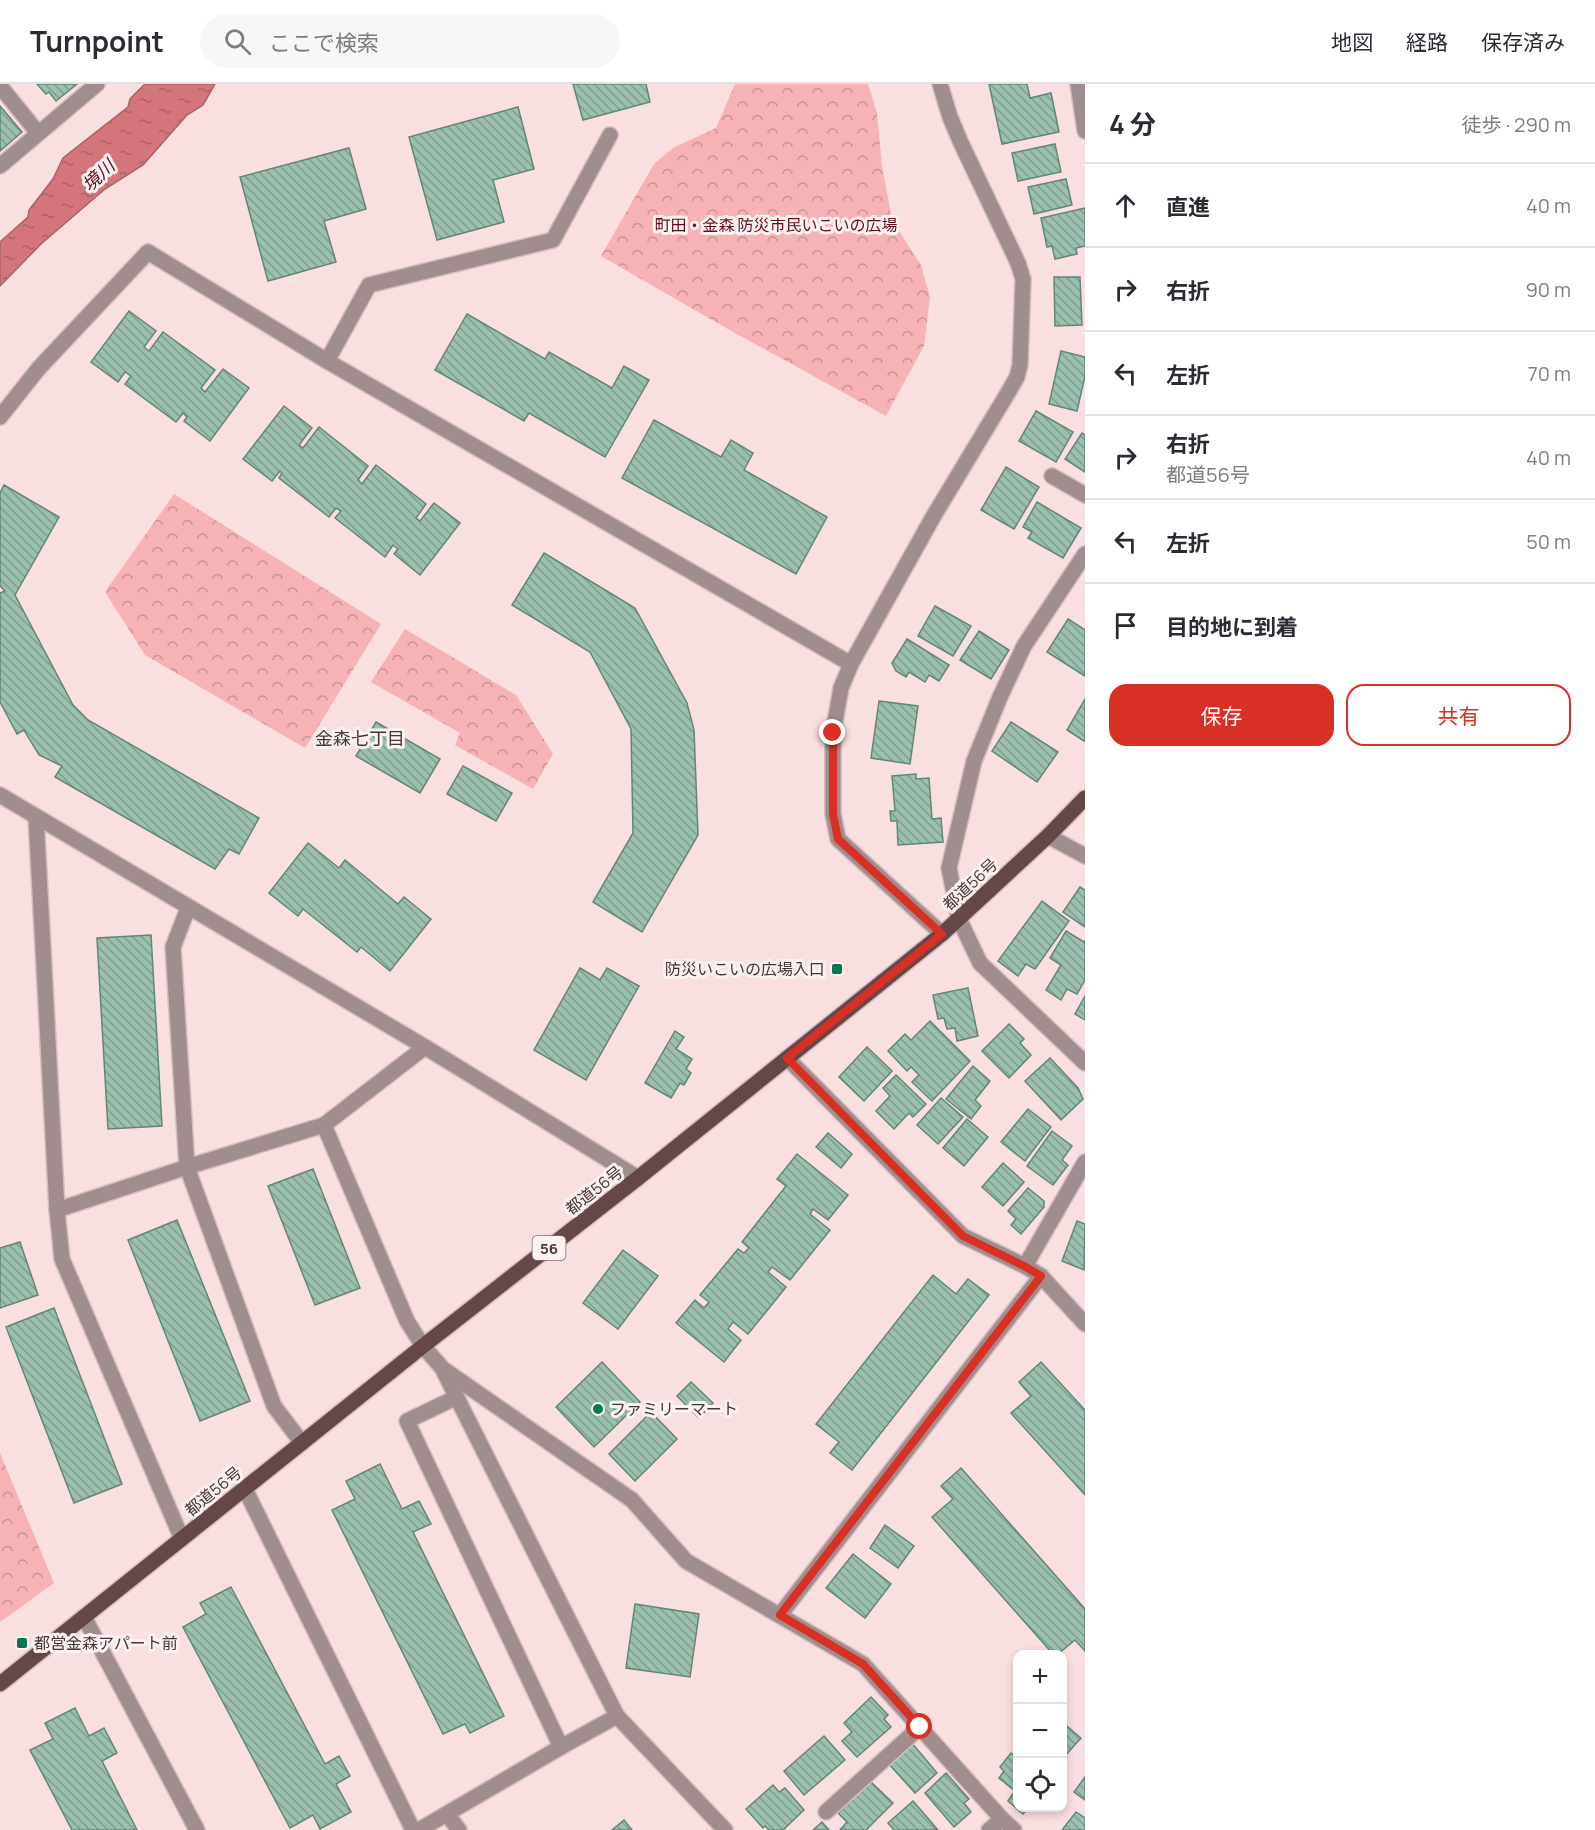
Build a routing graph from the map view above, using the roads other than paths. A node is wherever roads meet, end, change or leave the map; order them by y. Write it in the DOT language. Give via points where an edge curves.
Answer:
graph roads {
  1 [pos="97,84"];
  2 [pos="939,84"];
  3 [pos="1078,84"];
  4 [pos="0,86"];
  5 [pos="1085,131"];
  6 [pos="38,134"];
  7 [pos="610,135"];
  8 [pos="0,166"];
  9 [pos="327,361"];
  10 [pos="0,417"];
  11 [pos="1052,476"];
  12 [pos="1085,495"];
  13 [pos="1085,554"];
  14 [pos="850,664"];
  15 [pos="0,795"];
  16 [pos="1085,798"];
  17 [pos="36,817"];
  18 [pos="1047,836"];
  19 [pos="1085,856"];
  20 [pos="188,908"];
  21 [pos="959,919"];
  22 [pos="942,934"];
  23 [pos="425,1047"];
  24 [pos="787,1058"];
  25 [pos="1085,1063"];
  26 [pos="324,1125"];
  27 [pos="1085,1162"];
  28 [pos="187,1167"];
  29 [pos="638,1178"];
  30 [pos="57,1210"];
  31 [pos="1024,1266"];
  32 [pos="1041,1276"];
  33 [pos="1085,1324"];
  34 [pos="423,1346"];
  35 [pos="443,1369"];
  36 [pos="457,1397"];
  37 [pos="302,1443"];
  38 [pos="245,1489"];
  39 [pos="182,1539"];
  40 [pos="780,1615"];
  41 [pos="84,1617"];
  42 [pos="0,1684"];
  43 [pos="617,1716"];
  44 [pos="920,1727"];
  45 [pos="561,1747"];
  46 [pos="826,1812"];
  47 [pos="447,1814"];
  48 [pos="1002,1819"];
  49 [pos="197,1830"];
  50 [pos="412,1830"];
  51 [pos="419,1830"];
  52 [pos="459,1830"];
  53 [pos="725,1830"];
  54 [pos="989,1830"];
  55 [pos="1014,1830"];
  1 -- 6 [label="street"];
  2 -- 14 [label="street" via="1023,279 1020,365 1017,377"];
  3 -- 5 [label="street"];
  4 -- 6 [label="street"];
  6 -- 8 [label="street"];
  7 -- 9 [label="street" via="553,240 369,285"];
  9 -- 10 [label="street" via="148,252 39,368"];
  9 -- 14 [label="street"];
  11 -- 12 [label="street"];
  13 -- 21 [label="street" via="1024,646 974,761 950,868"];
  14 -- 22 [label="street" via="833,733 833,814 838,839"];
  15 -- 17 [label="street"];
  16 -- 18 [label="main road, 都道56号 / 56"];
  17 -- 20 [label="street"];
  17 -- 30 [label="street"];
  18 -- 19 [label="street"];
  18 -- 21 [label="main road, 都道56号 / 56"];
  20 -- 23 [label="street"];
  20 -- 28 [label="street" via="173,947"];
  21 -- 22 [label="main road, 都道56号 / 56"];
  21 -- 25 [label="street" via="980,963"];
  22 -- 24 [label="main road, 都道56号 / 56"];
  23 -- 26 [label="street"];
  23 -- 29 [label="street"];
  24 -- 29 [label="main road, 都道56号 / 56"];
  24 -- 31 [label="street" via="963,1236"];
  26 -- 28 [label="street"];
  26 -- 34 [label="street" via="406,1321"];
  27 -- 31 [label="street"];
  28 -- 30 [label="street"];
  28 -- 37 [label="street" via="274,1406"];
  29 -- 34 [label="main road, 都道56号 / 56"];
  30 -- 39 [label="street" via="62,1259"];
  31 -- 32 [label="street"];
  32 -- 33 [label="street"];
  32 -- 40 [label="street"];
  34 -- 35 [label="street"];
  34 -- 37 [label="main road, 都道56号 / 56"];
  35 -- 36 [label="street"];
  35 -- 40 [label="street" via="632,1500 686,1561"];
  36 -- 43 [label="street"];
  36 -- 45 [label="street" via="407,1421"];
  37 -- 38 [label="main road, 都道56号 / 56"];
  38 -- 39 [label="main road, 都道56号 / 56"];
  38 -- 50 [label="street"];
  39 -- 41 [label="main road, 都道56号 / 56"];
  40 -- 44 [label="street" via="863,1664"];
  41 -- 42 [label="main road, 都道56号 / 56"];
  41 -- 49 [label="street"];
  43 -- 45 [label="street"];
  43 -- 53 [label="street"];
  44 -- 46 [label="street"];
  44 -- 48 [label="street"];
  45 -- 47 [label="street"];
  47 -- 51 [label="street"];
  47 -- 52 [label="street"];
  48 -- 54 [label="street"];
  48 -- 55 [label="street"];
}
